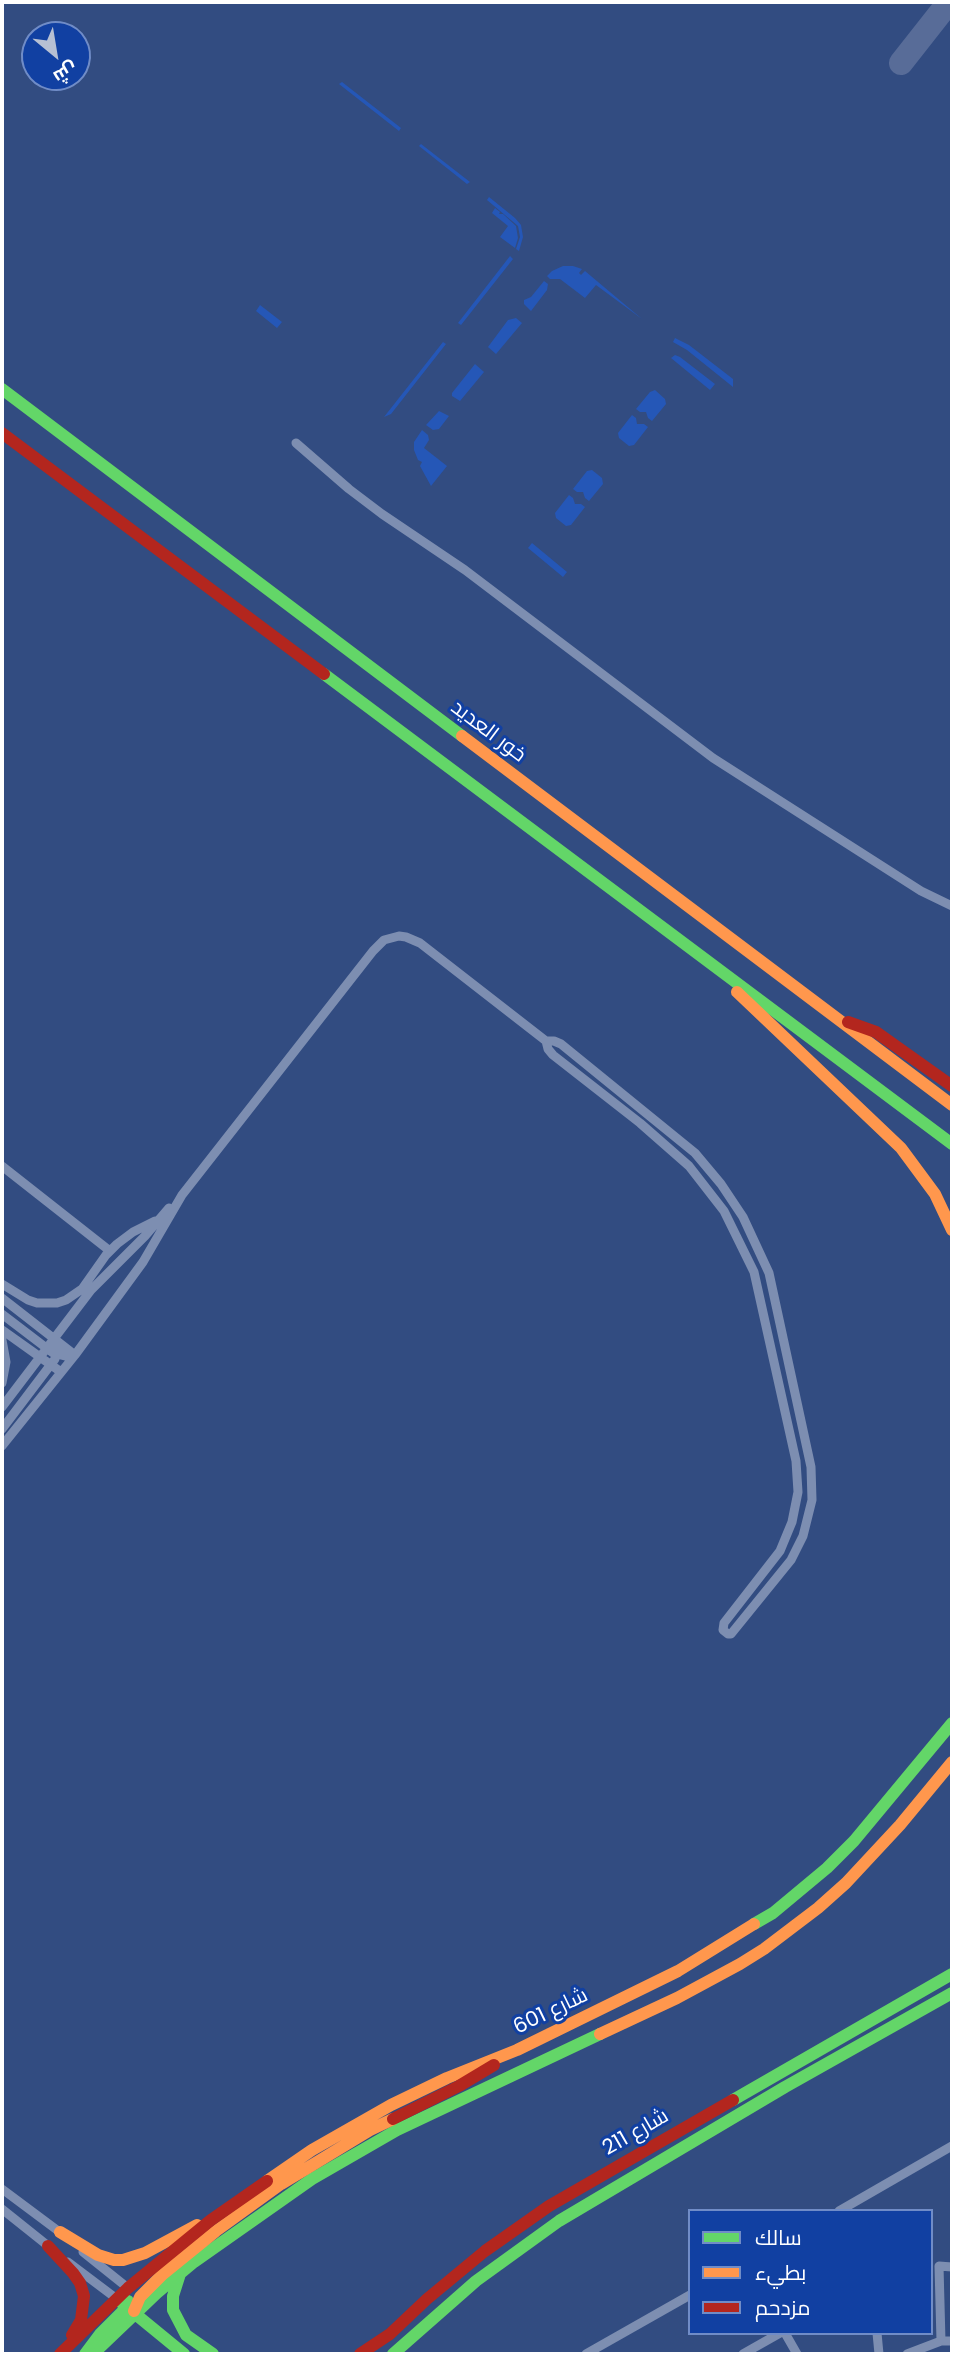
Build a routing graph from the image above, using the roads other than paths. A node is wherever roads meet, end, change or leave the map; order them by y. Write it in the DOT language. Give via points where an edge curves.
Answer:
graph roads {
  1 [pos="2,389"];
  2 [pos="2,433"];
  3 [pos="296,443"];
  4 [pos="952,906"];
  5 [pos="704,957"];
  6 [pos="836,1019"];
  7 [pos="546,1041"];
  8 [pos="952,1086"];
  9 [pos="952,1105"];
  10 [pos="952,1144"];
  11 [pos="2,1166"];
  12 [pos="182,1195"];
  13 [pos="159,1219"];
  14 [pos="952,1230"];
  15 [pos="110,1251"];
  16 [pos="2,1284"];
  17 [pos="2,1298"];
  18 [pos="2,1314"];
  19 [pos="2,1330"];
  20 [pos="2,1340"];
  21 [pos="54,1340"];
  22 [pos="47,1350"];
  23 [pos="57,1355"];
  24 [pos="75,1355"];
  25 [pos="40,1358"];
  26 [pos="51,1365"];
  27 [pos="61,1372"];
  28 [pos="2,1383"];
  29 [pos="2,1407"];
  30 [pos="2,1429"];
  31 [pos="2,1446"];
  32 [pos="952,1723"];
  33 [pos="952,1762"];
  34 [pos="952,1974"];
  35 [pos="952,1993"];
  36 [pos="517,2050"];
  37 [pos="952,2146"];
  38 [pos="2,2189"];
  39 [pos="862,2198"];
  40 [pos="2,2209"];
  41 [pos="843,2209"];
  42 [pos="863,2209"];
  43 [pos="211,2220"];
  44 [pos="60,2232"];
  45 [pos="48,2246"];
  46 [pos="952,2267"];
  47 [pos="180,2274"];
  48 [pos="128,2288"];
  49 [pos="688,2296"];
  50 [pos="125,2307"];
  51 [pos="779,2335"];
  52 [pos="784,2335"];
  53 [pos="877,2335"];
  54 [pos="941,2341"];
  55 [pos="952,2341"];
  56 [pos="60,2354"];
  57 [pos="85,2354"];
  58 [pos="93,2354"];
  59 [pos="184,2354"];
  60 [pos="213,2354"];
  61 [pos="360,2354"];
  62 [pos="393,2354"];
  63 [pos="586,2354"];
  64 [pos="743,2354"];
  65 [pos="797,2354"];
  66 [pos="879,2354"];
  67 [pos="907,2354"];
  1 -- 6 [label="main road, خور العديد"];
  2 -- 5 [label="main road"];
  3 -- 4 [label="street" via="392,522 466,570 696,746 920,891"];
  5 -- 10 [label="main road"];
  5 -- 14 [label="main road" via="901,1148 935,1194"];
  6 -- 8 [label="main road" via="876,1032"];
  6 -- 9 [label="main road, خور العديد"];
  7 -- 7 [label="street" via="553,1055 689,1166 724,1211 754,1272 796,1461 798,1492 792,1522 779,1550 722,1627 732,1634 798,1548 812,1500 811,1467 769,1273 743,1217 695,1153 561,1044"];
  7 -- 12 [label="street" via="420,943 398,936 384,940"];
  11 -- 15 [label="street"];
  12 -- 13 [label="street"];
  12 -- 24 [label="street" via="149,1254"];
  13 -- 15 [label="street"];
  13 -- 21 [label="street" via="97,1283"];
  15 -- 16 [label="street" via="82,1289 66,1300 37,1303"];
  17 -- 21 [label="street"];
  18 -- 22 [label="street"];
  19 -- 25 [label="street"];
  20 -- 28 [label="street" via="6,1362"];
  21 -- 22 [label="street"];
  21 -- 23 [label="street"];
  21 -- 24 [label="street"];
  22 -- 23 [label="street"];
  22 -- 25 [label="street"];
  23 -- 24 [label="street"];
  23 -- 26 [label="street"];
  24 -- 27 [label="street"];
  25 -- 26 [label="street"];
  25 -- 29 [label="street"];
  26 -- 27 [label="street"];
  26 -- 30 [label="street"];
  27 -- 31 [label="street"];
  32 -- 36 [label="main road, شارع 601" via="855,1841 773,1913 678,1971"];
  33 -- 47 [label="main road, شارع 601" via="846,1884 764,1949 677,1998 372,2144 290,2194"];
  34 -- 61 [label="main road, شارع 211" via="549,2206 475,2259 390,2334"];
  35 -- 62 [label="main road, شارع 211" via="559,2221 486,2273"];
  36 -- 43 [label="main road, شارع 601" via="362,2120"];
  36 -- 50 [label="main road" via="337,2149 258,2200"];
  37 -- 39 [label="street"];
  38 -- 44 [label="street"];
  39 -- 41 [label="street"];
  39 -- 42 [label="street"];
  40 -- 45 [label="street"];
  43 -- 44 [label="main road" via="123,2260 98,2255"];
  43 -- 48 [label="main road, شارع 601"];
  44 -- 48 [label="street"];
  45 -- 50 [label="street"];
  45 -- 56 [label="main road" via="73,2273 84,2296 82,2320"];
  46 -- 54 [label="street" via="939,2266"];
  47 -- 50 [label="main road, شارع 601"];
  47 -- 60 [label="main road" via="173,2310 186,2335"];
  48 -- 50 [label="main road"];
  49 -- 63 [label="street"];
  50 -- 56 [label="main road"];
  50 -- 57 [label="main road"];
  50 -- 58 [label="main road"];
  50 -- 59 [label="main road"];
  51 -- 64 [label="street"];
  52 -- 65 [label="street"];
  53 -- 66 [label="street"];
  54 -- 55 [label="street"];
  54 -- 67 [label="street"];
}
